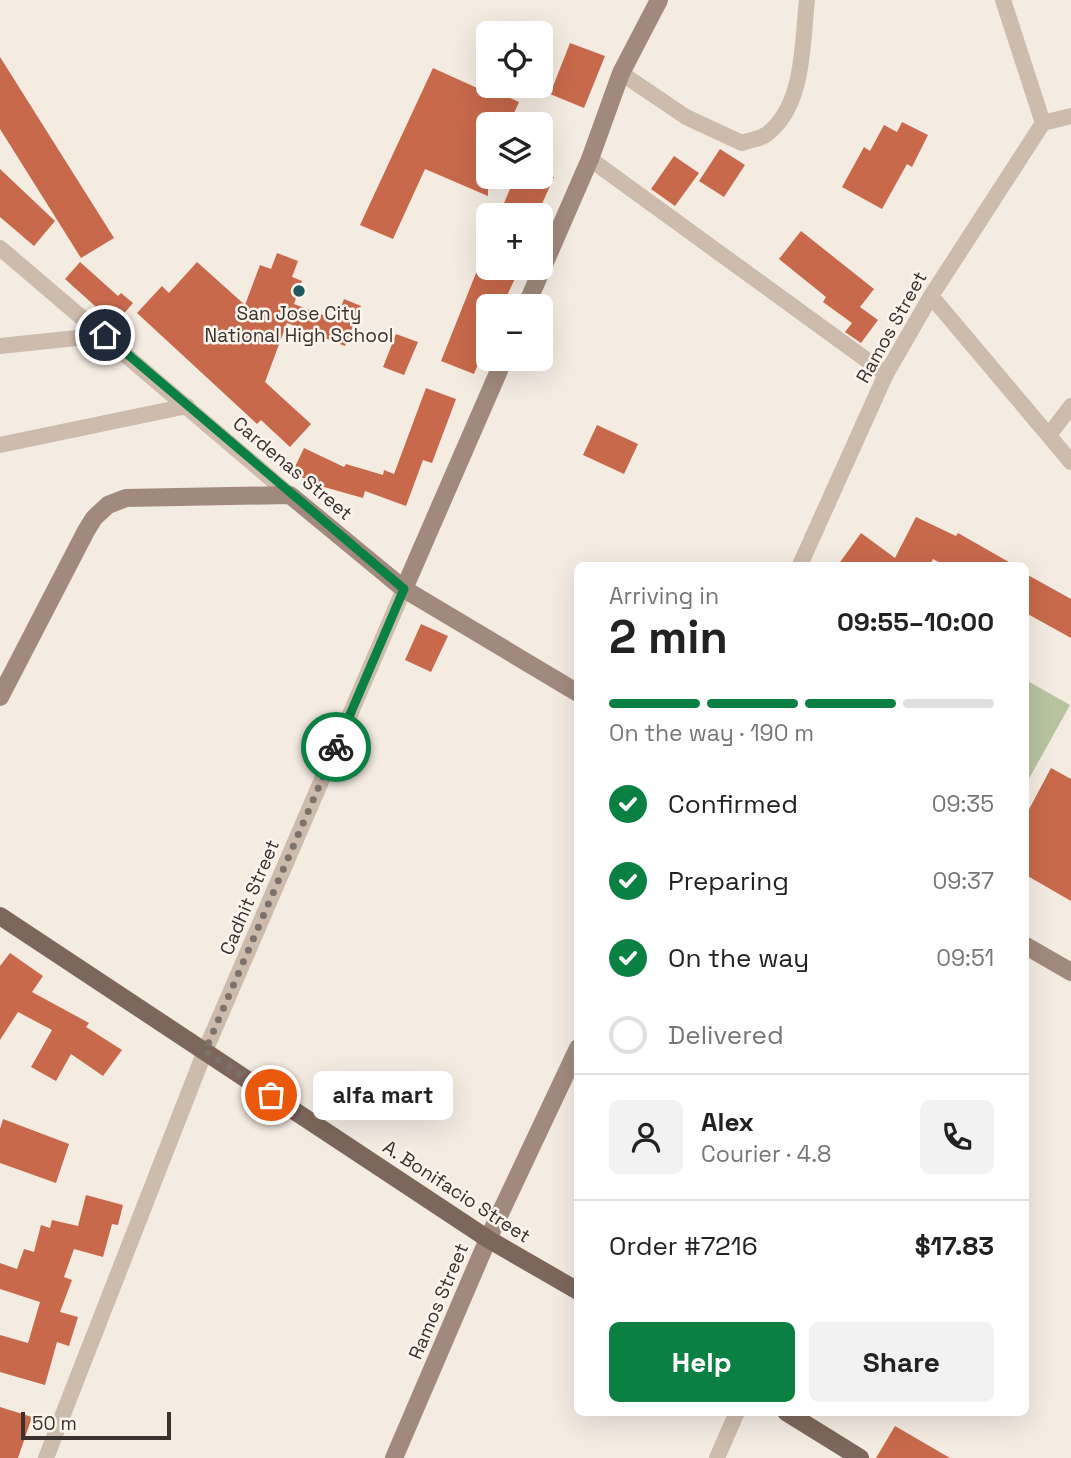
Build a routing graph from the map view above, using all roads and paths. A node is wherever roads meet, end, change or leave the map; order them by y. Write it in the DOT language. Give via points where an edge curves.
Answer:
graph roads {
  1 [pos="659,0"];
  2 [pos="807,0"];
  3 [pos="1003,0"];
  4 [pos="621,73"];
  5 [pos="1071,116"];
  6 [pos="1043,123"];
  7 [pos="590,159"];
  8 [pos="0,248"];
  9 [pos="531,294"];
  10 [pos="931,296"];
  11 [pos="105,335"];
  12 [pos="0,346"];
  13 [pos="499,371"];
  14 [pos="886,374"];
  15 [pos="187,406"];
  16 [pos="1071,406"];
  17 [pos="1049,435"];
  18 [pos="0,445"];
  19 [pos="1071,462"];
  20 [pos="290,495"];
  21 [pos="801,562"];
  22 [pos="404,589"];
  23 [pos="574,691"];
  24 [pos="0,697"];
  25 [pos="0,916"];
  26 [pos="1029,948"];
  27 [pos="1071,972"];
  28 [pos="205,1051"];
  29 [pos="574,1056"];
  30 [pos="488,1239"];
  31 [pos="574,1288"];
  32 [pos="735,1416"];
  33 [pos="792,1416"];
  34 [pos="46,1458"];
  35 [pos="394,1458"];
  36 [pos="717,1458"];
  37 [pos="859,1458"];
  1 -- 4 [label="street"];
  2 -- 4 [label="street" via="795,91 778,124 765,135 742,143 686,117"];
  3 -- 6 [label="street"];
  4 -- 7 [label="street"];
  5 -- 6 [label="street"];
  6 -- 10 [label="street, Ramos Street"];
  7 -- 9 [label="street"];
  7 -- 14 [label="street"];
  8 -- 11 [label="street, Cardenas Street"];
  10 -- 14 [label="street, Ramos Street"];
  10 -- 17 [label="street"];
  11 -- 12 [label="street"];
  11 -- 15 [label="street, Cardenas Street"];
  13 -- 22 [label="street, Cadhit Street"];
  14 -- 21 [label="street, Ramos Street"];
  15 -- 18 [label="street"];
  15 -- 20 [label="street, Cardenas Street"];
  16 -- 17 [label="street"];
  17 -- 19 [label="street"];
  20 -- 22 [label="street, Cardenas Street"];
  20 -- 24 [label="street" via="143,496 108,505 90,524"];
  22 -- 23 [label="street, Cardenas Street"];
  22 -- 28 [label="street, Cadhit Street"];
  25 -- 28 [label="main road, A. Bonifacio Street"];
  26 -- 27 [label="street"];
  28 -- 30 [label="main road, A. Bonifacio Street"];
  28 -- 34 [label="street, Cadhit Street"];
  29 -- 30 [label="street, Ramos Street"];
  30 -- 31 [label="main road, A. Bonifacio Street"];
  30 -- 35 [label="street, Ramos Street"];
  32 -- 36 [label="street"];
  33 -- 37 [label="main road"];
}
